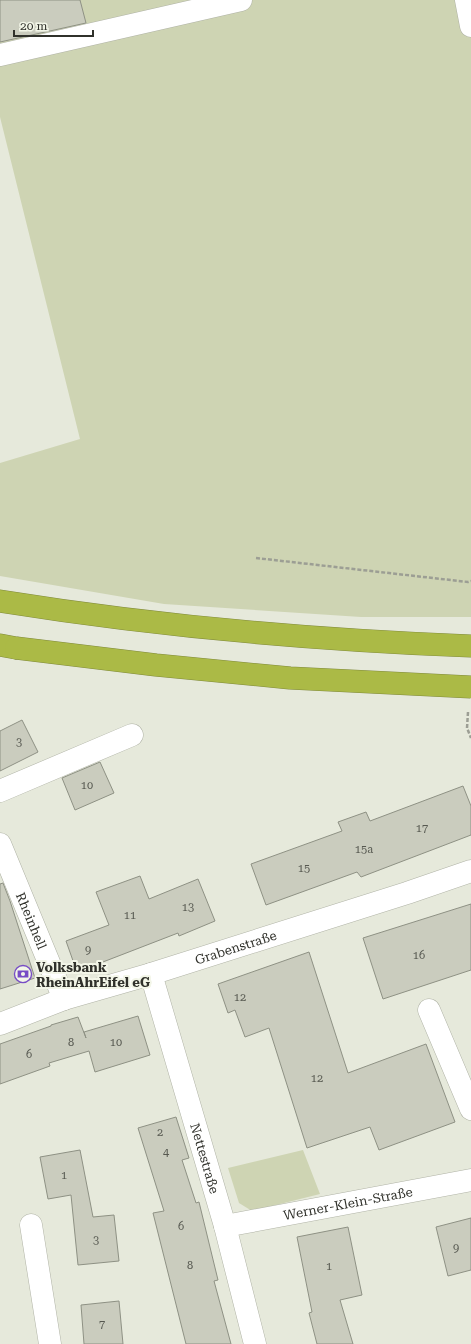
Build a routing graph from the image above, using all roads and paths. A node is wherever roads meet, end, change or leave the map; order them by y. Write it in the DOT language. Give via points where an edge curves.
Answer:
graph roads {
  1 [pos="241,0"];
  2 [pos="466,0"];
  3 [pos="471,26"];
  4 [pos="0,55"];
  5 [pos="256,558"];
  6 [pos="471,581"];
  7 [pos="0,601"];
  8 [pos="0,645"];
  9 [pos="471,646"];
  10 [pos="471,687"];
  11 [pos="467,728"];
  12 [pos="132,735"];
  13 [pos="471,738"];
  14 [pos="0,791"];
  15 [pos="0,844"];
  16 [pos="471,871"];
  17 [pos="150,974"];
  18 [pos="64,999"];
  19 [pos="429,1010"];
  20 [pos="0,1024"];
  21 [pos="471,1109"];
  22 [pos="471,1180"];
  23 [pos="31,1225"];
  24 [pos="225,1226"];
  25 [pos="50,1344"];
  26 [pos="255,1344"];
  1 -- 4 [label="street"];
  2 -- 3 [label="street"];
  5 -- 6 [label="path" via="414,577"];
  7 -- 9 [label="highway" via="243,632"];
  8 -- 10 [label="highway, bridge" via="148,664 290,678"];
  11 -- 13 [label="path"];
  12 -- 14 [label="street"];
  15 -- 18 [label="street, Rheinhell"];
  16 -- 17 [label="street, Grabenstraße"];
  17 -- 18 [label="street, Grabenstraße"];
  17 -- 24 [label="street, Nettestraße"];
  18 -- 20 [label="street, Grabenstraße"];
  19 -- 21 [label="street"];
  22 -- 24 [label="street, Werner-Klein-Straße"];
  23 -- 25 [label="street"];
  24 -- 26 [label="street, Nettestraße"];
}
